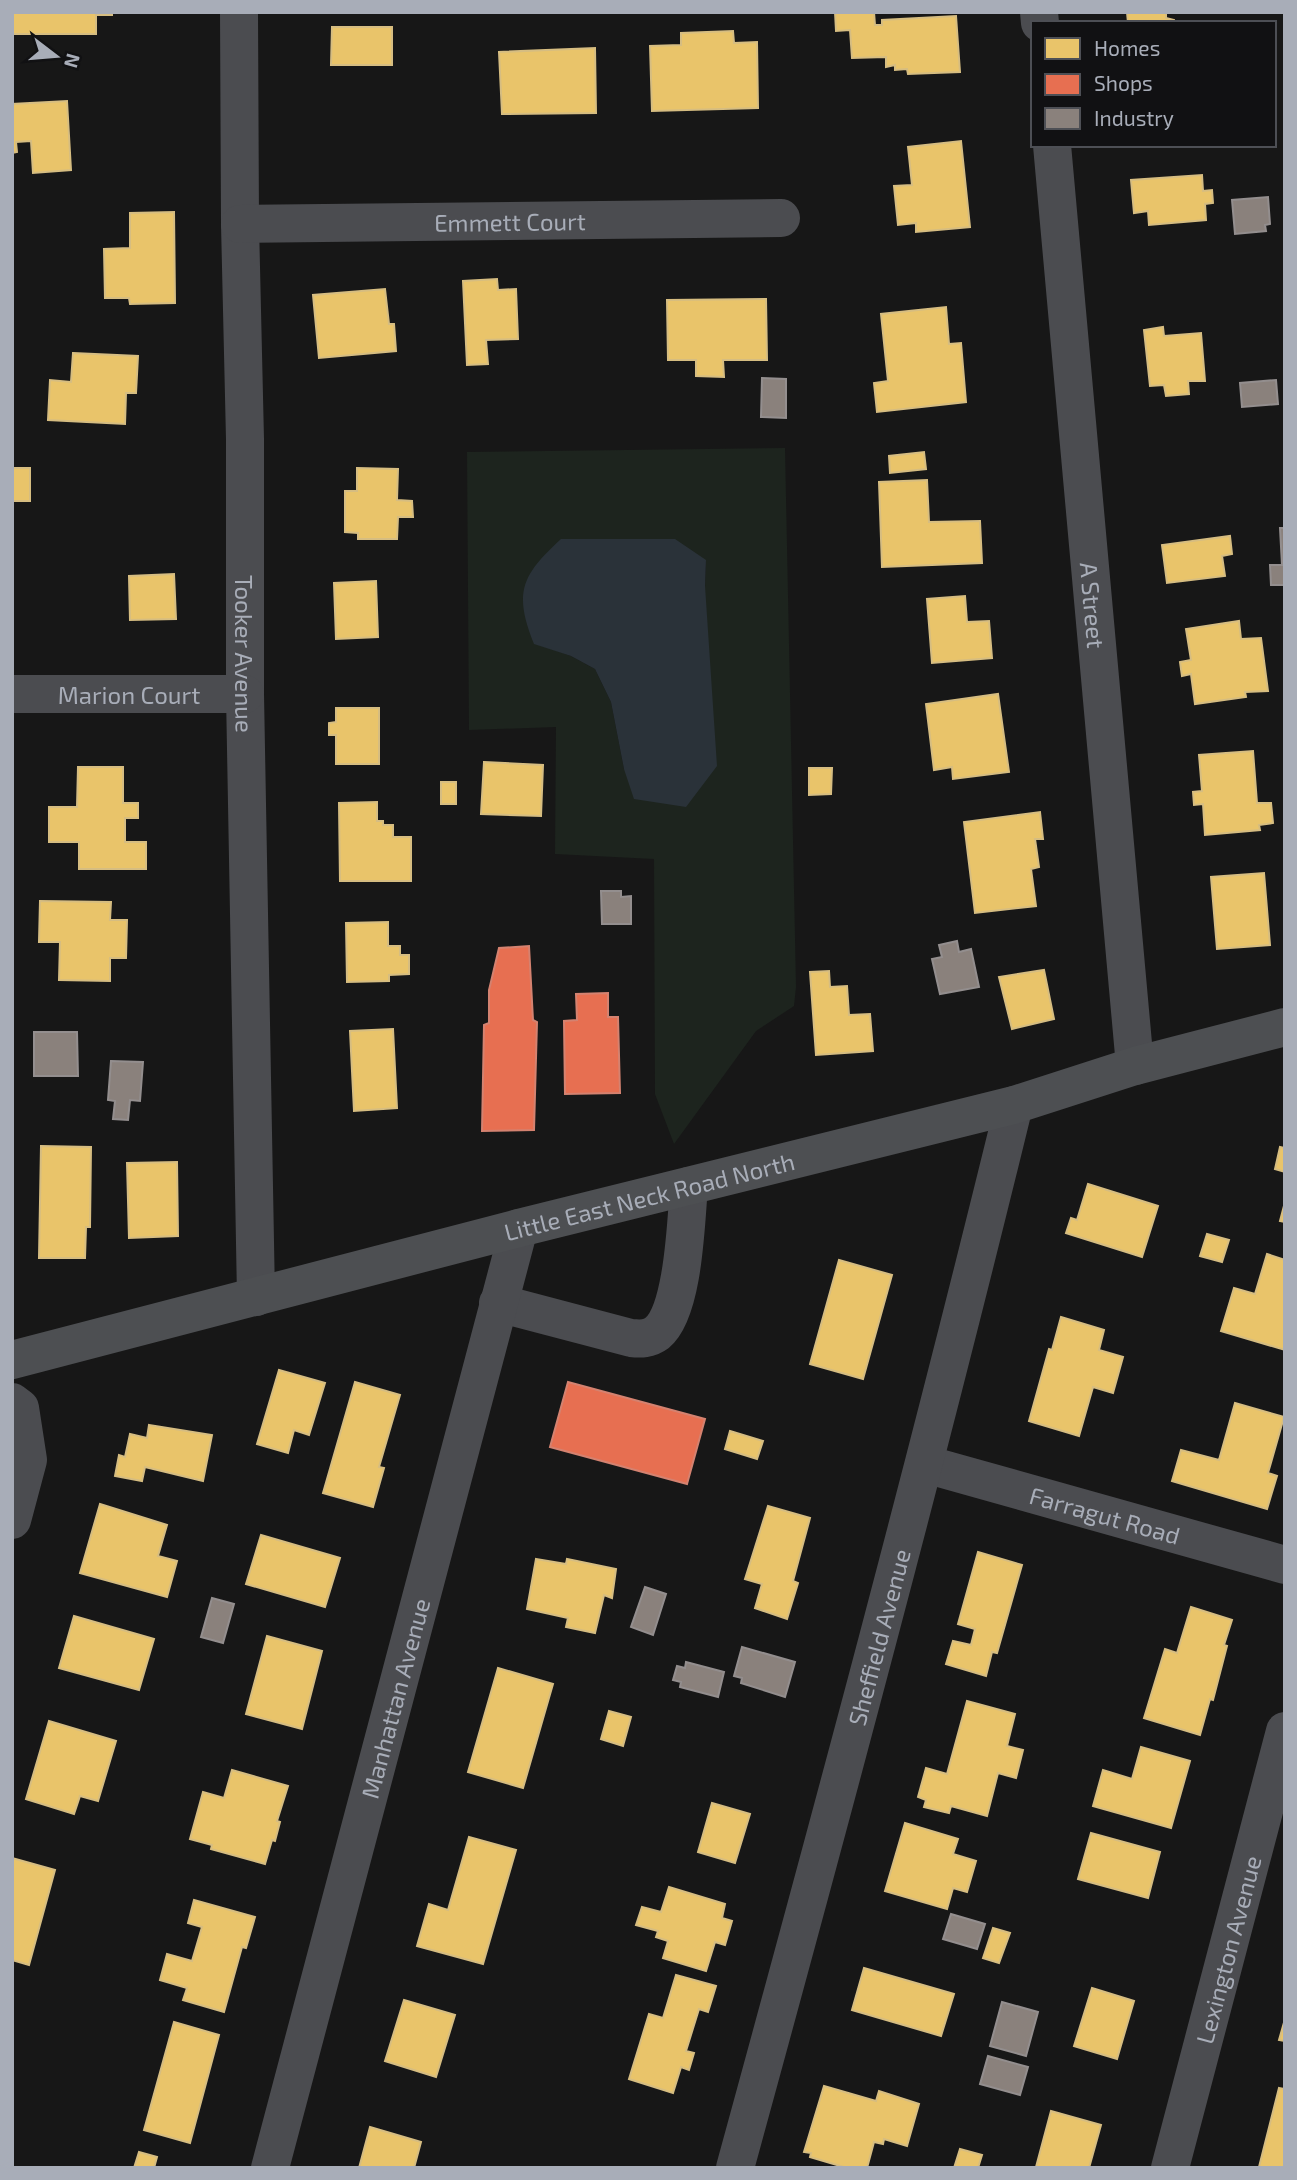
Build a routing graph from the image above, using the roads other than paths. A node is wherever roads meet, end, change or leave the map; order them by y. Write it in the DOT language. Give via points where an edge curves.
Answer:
graph roads {
  1 [pos="239,12"];
  2 [pos="1052,147"];
  3 [pos="780,218"];
  4 [pos="240,224"];
  5 [pos="12,694"];
  6 [pos="245,694"];
  7 [pos="1285,1027"];
  8 [pos="1135,1066"];
  9 [pos="1014,1105"];
  10 [pos="689,1185"];
  11 [pos="519,1228"];
  12 [pos="256,1297"];
  13 [pos="498,1303"];
  14 [pos="12,1360"];
  15 [pos="12,1402"];
  16 [pos="925,1464"];
  17 [pos="12,1520"];
  18 [pos="1285,1565"];
  19 [pos="1285,1731"];
  20 [pos="270,2168"];
  21 [pos="735,2168"];
  22 [pos="1170,2168"];
  1 -- 4 [label="street, Tooker Avenue"];
  2 -- 8 [label="street, A Street"];
  3 -- 4 [label="street, Emmett Court"];
  4 -- 6 [label="street, Tooker Avenue"];
  5 -- 6 [label="street, Marion Court"];
  6 -- 12 [label="street, Tooker Avenue"];
  7 -- 8 [label="main road, Little East Neck Road North"];
  8 -- 9 [label="main road, Little East Neck Road North"];
  9 -- 10 [label="main road, Little East Neck Road North"];
  9 -- 16 [label="street, Sheffield Avenue"];
  10 -- 11 [label="main road, Little East Neck Road North"];
  10 -- 13 [label="street" via="681,1274 670,1314 658,1332 644,1339 631,1338"];
  11 -- 12 [label="main road, Little East Neck Road North"];
  11 -- 13 [label="street, Manhattan Avenue"];
  12 -- 14 [label="main road, Little East Neck Road North"];
  13 -- 20 [label="street, Manhattan Avenue"];
  15 -- 17 [label="street" via="20,1408 28,1460"];
  16 -- 18 [label="street, Farragut Road"];
  16 -- 21 [label="street, Sheffield Avenue"];
  19 -- 22 [label="street, Lexington Avenue"];
}
